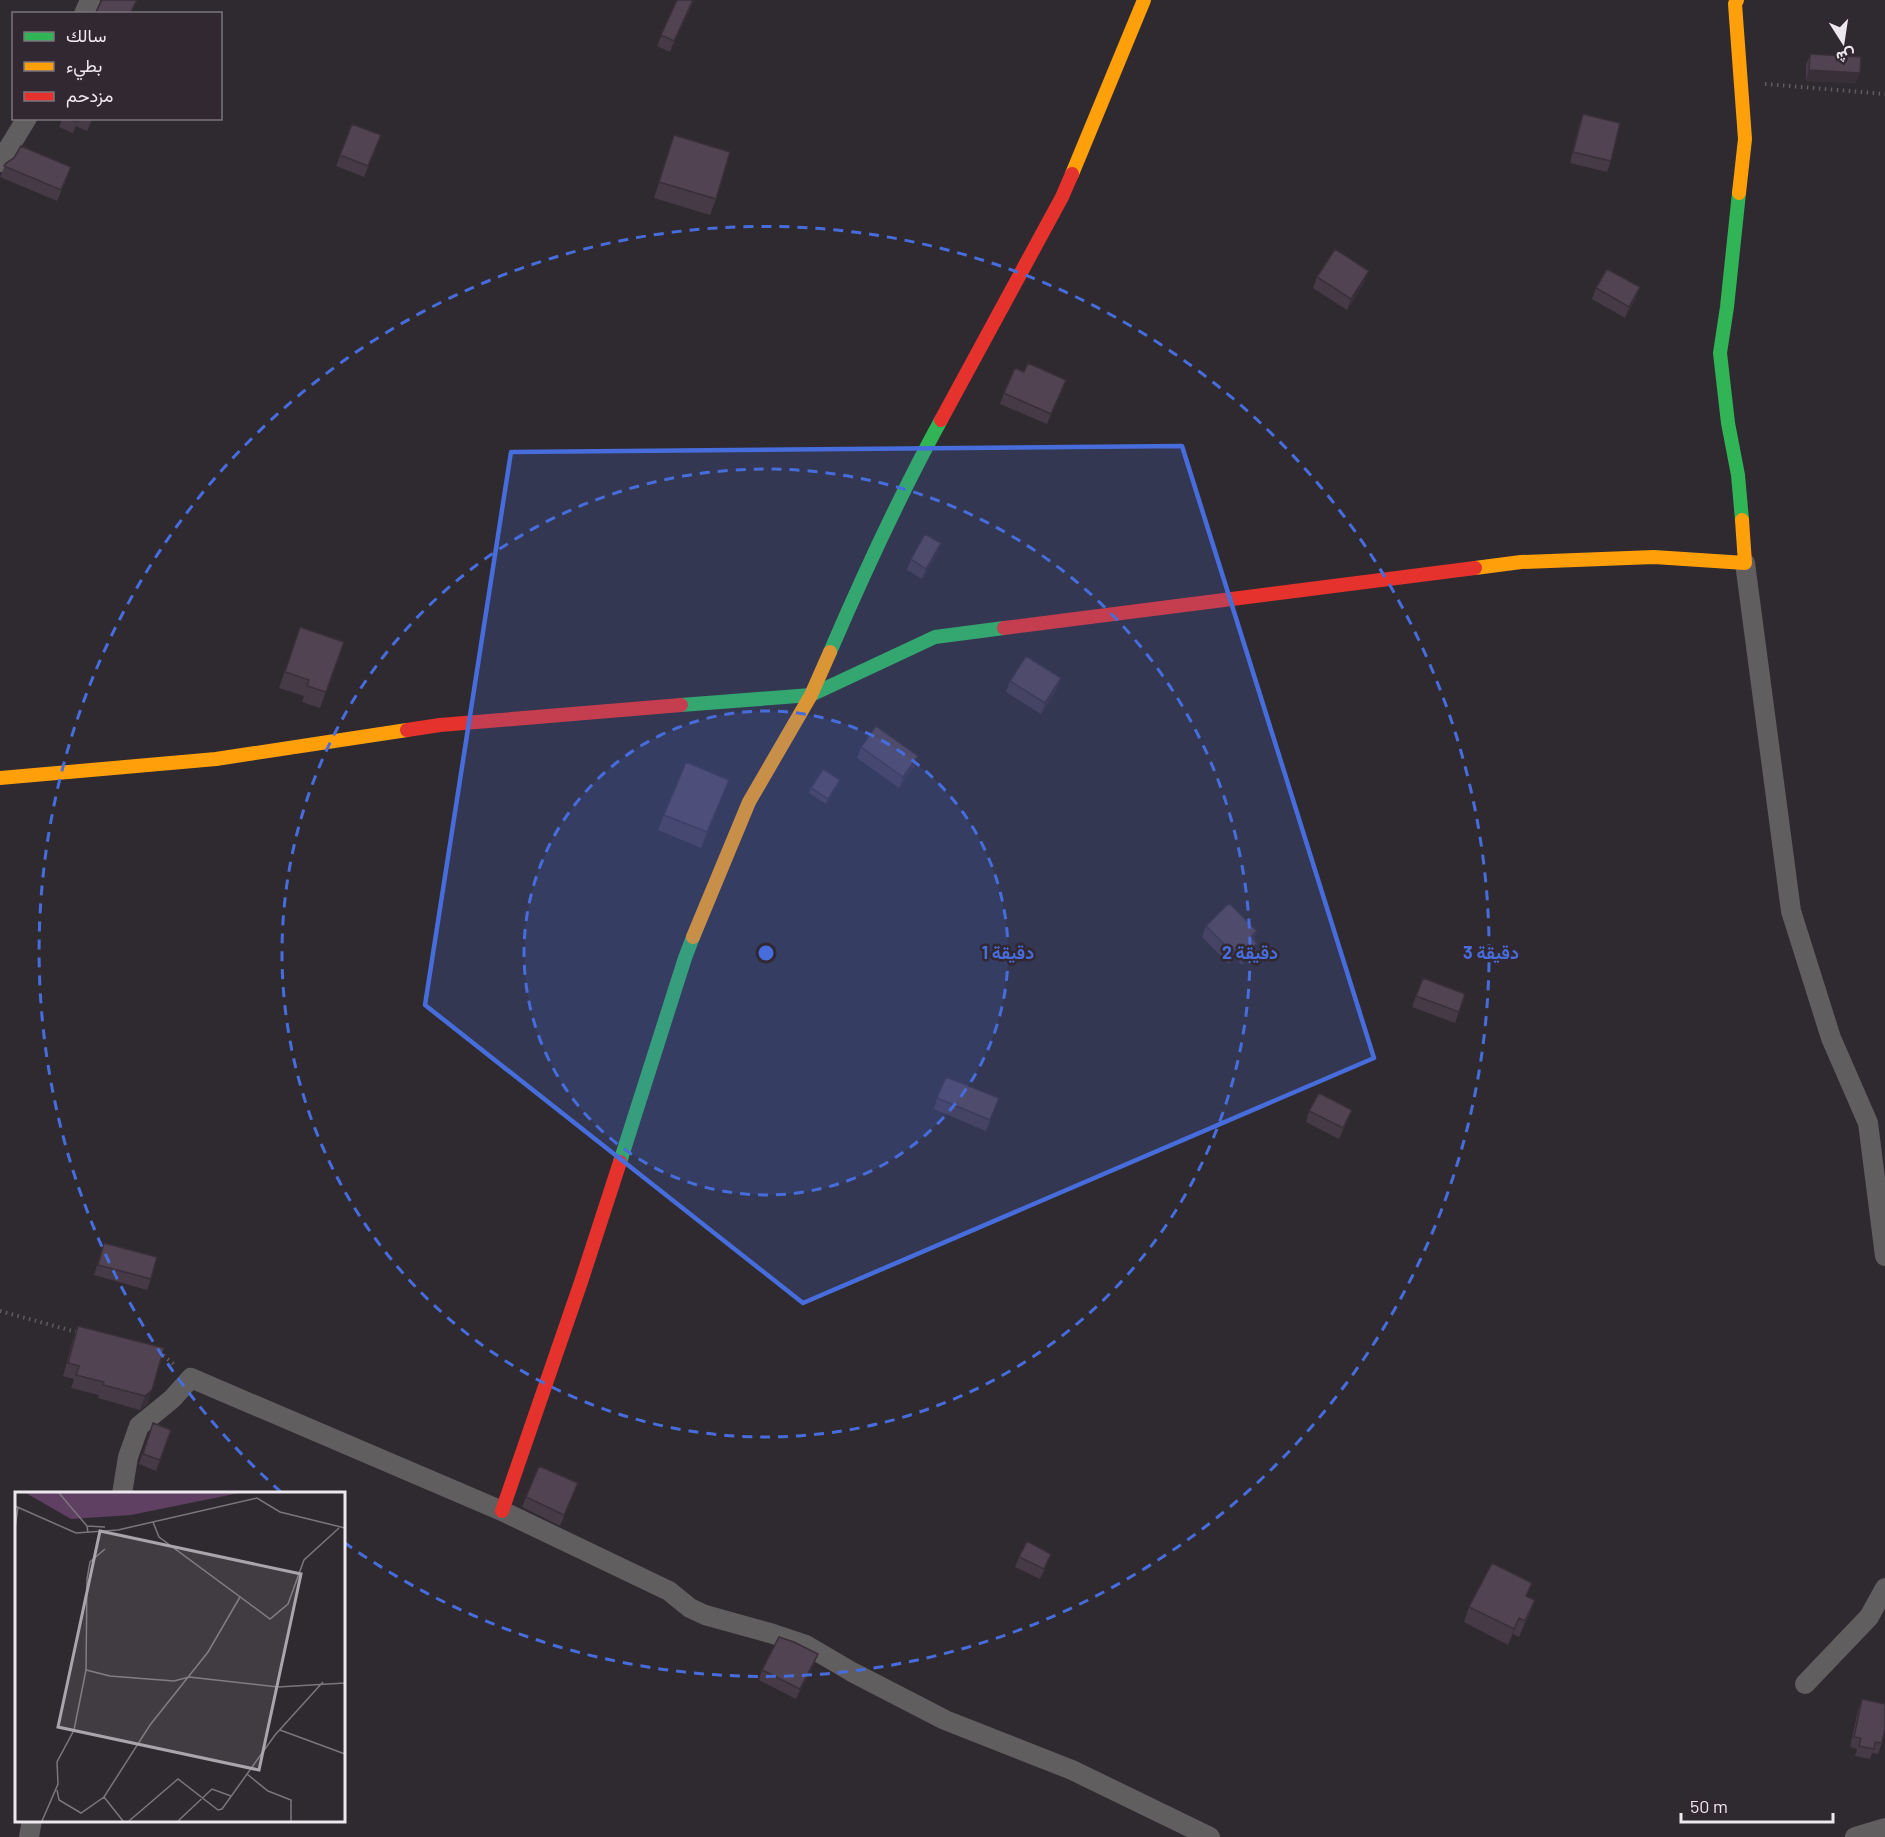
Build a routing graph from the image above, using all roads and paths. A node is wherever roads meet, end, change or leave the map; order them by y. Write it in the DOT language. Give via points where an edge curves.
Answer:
graph roads {
  1 [pos="1144,0"];
  2 [pos="1737,0"];
  3 [pos="1740,82"];
  4 [pos="1885,94"];
  5 [pos="26,120"];
  6 [pos="0,162"];
  7 [pos="1745,563"];
  8 [pos="811,695"];
  9 [pos="0,778"];
  10 [pos="1885,1256"];
  11 [pos="0,1311"];
  12 [pos="91,1336"];
  13 [pos="154,1354"];
  14 [pos="191,1378"];
  15 [pos="122,1492"];
  16 [pos="502,1511"];
  17 [pos="1885,1588"];
  18 [pos="1805,1684"];
  19 [pos="32,1822"];
  20 [pos="1885,1828"];
  21 [pos="30,1837"];
  22 [pos="1210,1837"];
  23 [pos="1855,1837"];
  1 -- 8 [label="street" via="1062,197 914,469"];
  2 -- 3 [label="street"];
  3 -- 4 [label="path"];
  3 -- 7 [label="street" via="1745,139 1720,353 1738,475"];
  5 -- 6 [label="street"];
  7 -- 8 [label="street" via="1654,557 1521,562 935,637"];
  7 -- 10 [label="street" via="1791,911 1831,1038 1868,1123"];
  8 -- 9 [label="street" via="440,725 216,759"];
  8 -- 16 [label="street" via="749,802 684,958 581,1282"];
  11 -- 12 [label="path"];
  13 -- 14 [label="path" via="164,1356"];
  14 -- 15 [label="street" via="139,1426 128,1457"];
  14 -- 16 [label="street"];
  16 -- 22 [label="street" via="669,1591 690,1608 806,1646 945,1720 1072,1770"];
  17 -- 18 [label="street" via="1869,1617"];
  19 -- 21 [label="street"];
  20 -- 23 [label="street"];
}
